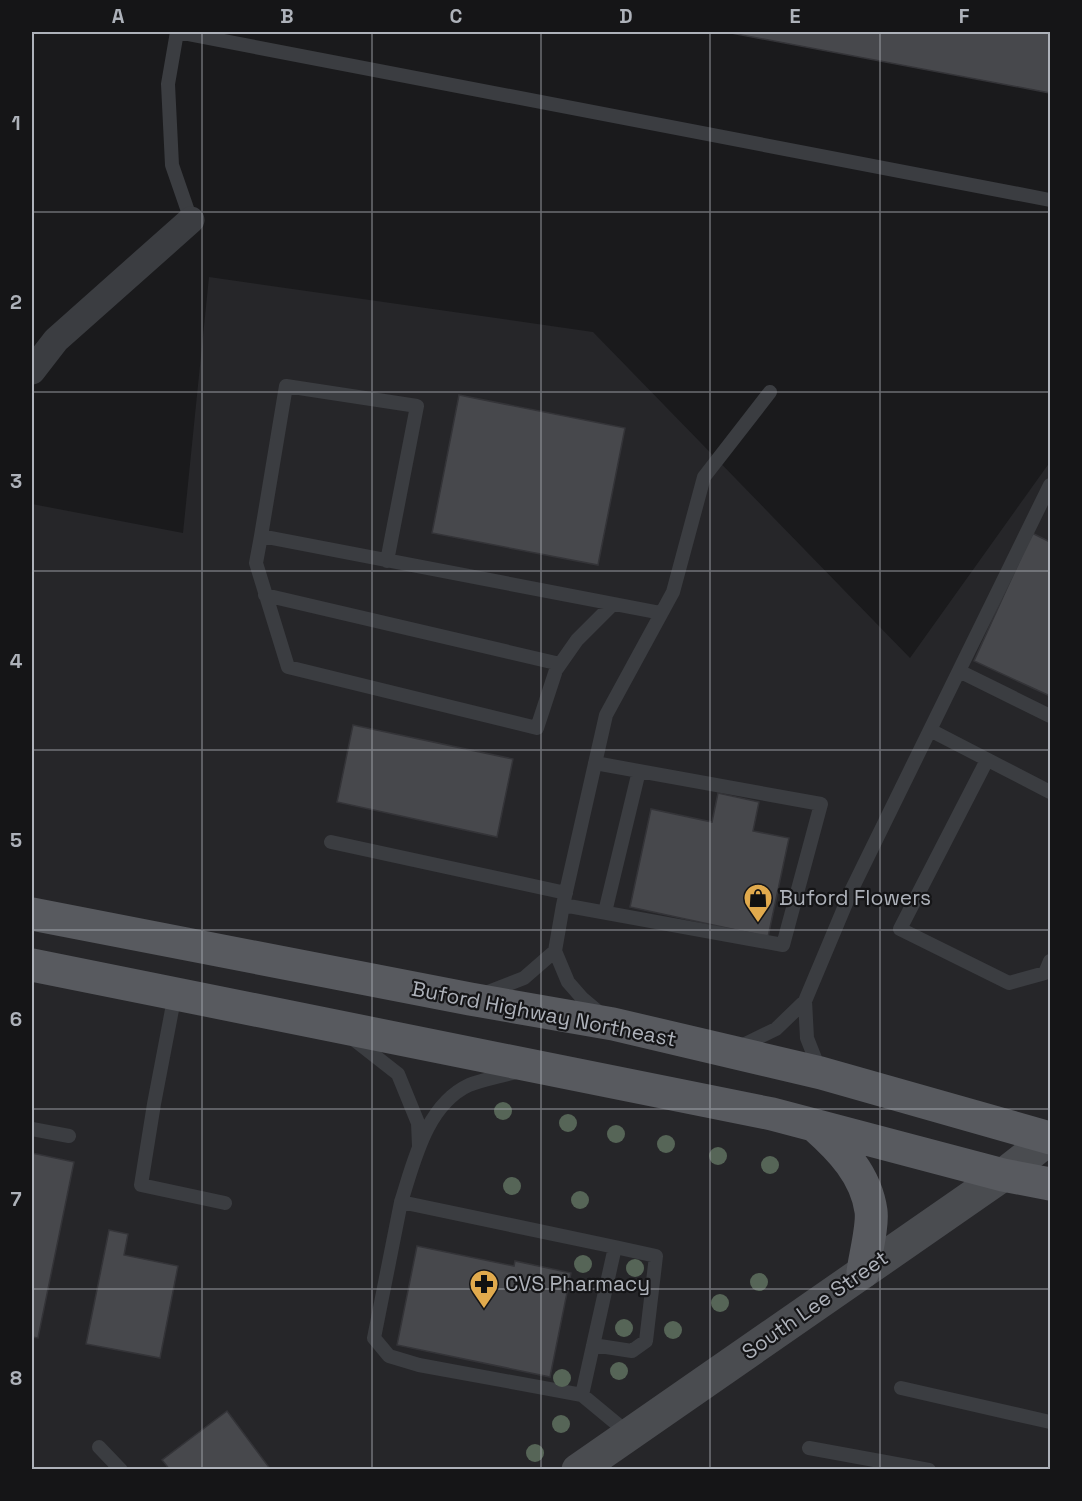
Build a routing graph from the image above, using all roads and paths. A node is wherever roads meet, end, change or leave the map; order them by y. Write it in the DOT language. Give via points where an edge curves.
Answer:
graph roads {
  1 [pos="1050,200"];
  2 [pos="191,220"];
  3 [pos="32,371"];
  4 [pos="770,392"];
  5 [pos="1050,485"];
  6 [pos="261,537"];
  7 [pos="387,561"];
  8 [pos="265,595"];
  9 [pos="613,604"];
  10 [pos="661,613"];
  11 [pos="560,664"];
  12 [pos="959,671"];
  13 [pos="1050,716"];
  14 [pos="930,730"];
  15 [pos="987,760"];
  16 [pos="595,763"];
  17 [pos="639,771"];
  18 [pos="1050,792"];
  19 [pos="331,842"];
  20 [pos="565,899"];
  21 [pos="605,912"];
  22 [pos="32,914"];
  23 [pos="555,951"];
  24 [pos="1050,961"];
  25 [pos="32,965"];
  26 [pos="175,994"];
  27 [pos="470,999"];
  28 [pos="805,1001"];
  29 [pos="613,1024"];
  30 [pos="336,1026"];
  31 [pos="730,1052"];
  32 [pos="535,1066"];
  33 [pos="820,1073"];
  34 [pos="814,1125"];
  35 [pos="32,1129"];
  36 [pos="69,1136"];
  37 [pos="1050,1138"];
  38 [pos="419,1148"];
  39 [pos="1003,1175"];
  40 [pos="1050,1184"];
  41 [pos="401,1202"];
  42 [pos="225,1203"];
  43 [pos="615,1247"];
  44 [pos="863,1272"];
  45 [pos="593,1345"];
  46 [pos="901,1388"];
  47 [pos="582,1395"];
  48 [pos="1050,1422"];
  49 [pos="629,1434"];
  50 [pos="99,1448"];
  51 [pos="809,1448"];
  52 [pos="121,1470"];
  53 [pos="578,1470"];
  54 [pos="929,1470"];
  1 -- 2 [label="lane" via="177,32 168,84 172,165"];
  2 -- 3 [label="street" via="56,340"];
  4 -- 10 [label="lane" via="704,477 673,592"];
  5 -- 12 [label="lane"];
  6 -- 7 [label="lane"];
  6 -- 7 [label="lane" via="286,386 417,406"];
  6 -- 8 [label="lane" via="256,563"];
  7 -- 9 [label="lane"];
  8 -- 11 [label="lane"];
  8 -- 11 [label="lane" via="288,667 537,728"];
  9 -- 10 [label="lane"];
  9 -- 11 [label="lane" via="577,640"];
  10 -- 16 [label="lane" via="606,715"];
  12 -- 13 [label="lane"];
  12 -- 14 [label="lane"];
  14 -- 15 [label="lane"];
  14 -- 28 [label="lane" via="852,889"];
  15 -- 18 [label="lane"];
  15 -- 24 [label="lane" via="900,929 1009,983 1045,973"];
  16 -- 17 [label="lane"];
  16 -- 20 [label="lane"];
  17 -- 21 [label="lane"];
  17 -- 21 [label="lane" via="821,804 783,945"];
  19 -- 20 [label="lane"];
  20 -- 21 [label="lane"];
  20 -- 23 [label="lane"];
  22 -- 27 [label="main road, Buford Highway Northeast"];
  23 -- 27 [label="lane" via="524,978"];
  23 -- 29 [label="lane" via="568,982"];
  25 -- 26 [label="main road"];
  26 -- 30 [label="main road"];
  26 -- 42 [label="lane" via="141,1185"];
  27 -- 29 [label="main road, Buford Highway Northeast"];
  28 -- 31 [label="lane" via="776,1029"];
  28 -- 33 [label="lane" via="807,1038"];
  29 -- 31 [label="main road, Buford Highway Northeast"];
  30 -- 32 [label="main road"];
  30 -- 38 [label="lane" via="398,1074 418,1123"];
  31 -- 33 [label="main road, Buford Highway Northeast"];
  32 -- 34 [label="main road"];
  32 -- 38 [label="lane" via="469,1086 450,1098 437,1112"];
  33 -- 37 [label="main road, Buford Highway Northeast"];
  34 -- 39 [label="main road"];
  34 -- 44 [label="main road" via="839,1147 863,1183 871,1213"];
  35 -- 36 [label="lane"];
  37 -- 39 [label="street, South Lee Street"];
  38 -- 41 [label="lane"];
  39 -- 40 [label="main road"];
  39 -- 44 [label="street, South Lee Street"];
  41 -- 43 [label="lane"];
  41 -- 47 [label="lane" via="374,1338 389,1356"];
  43 -- 45 [label="lane"];
  43 -- 45 [label="lane" via="656,1256 646,1341 632,1351"];
  44 -- 49 [label="street, South Lee Street"];
  45 -- 47 [label="lane"];
  46 -- 48 [label="lane"];
  47 -- 49 [label="lane"];
  49 -- 53 [label="street, South Lee Street"];
  50 -- 52 [label="lane"];
  51 -- 54 [label="lane"];
}
